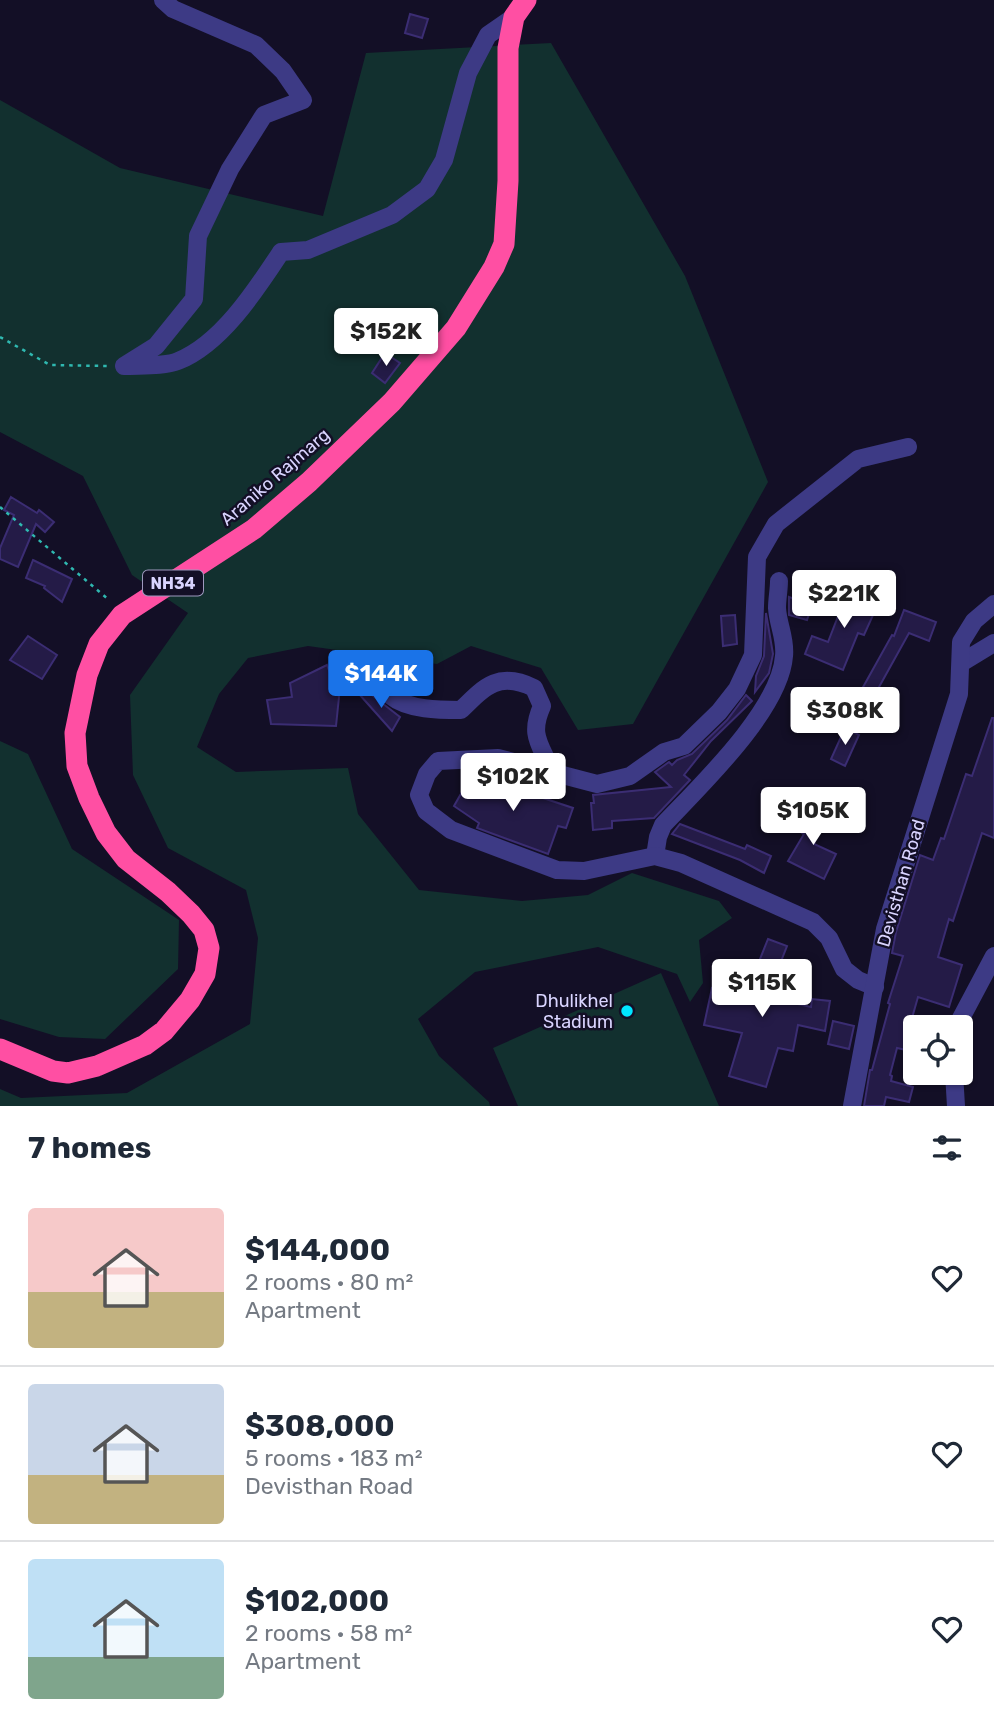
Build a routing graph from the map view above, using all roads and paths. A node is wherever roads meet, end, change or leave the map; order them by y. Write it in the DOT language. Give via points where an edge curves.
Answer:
graph roads {
  1 [pos="163,0"];
  2 [pos="520,8"];
  3 [pos="0,337"];
  4 [pos="124,366"];
  5 [pos="908,447"];
  6 [pos="0,506"];
  7 [pos="779,581"];
  8 [pos="994,604"];
  9 [pos="126,612"];
  10 [pos="994,643"];
  11 [pos="961,663"];
  12 [pos="356,672"];
  13 [pos="552,774"];
  14 [pos="655,856"];
  15 [pos="994,956"];
  16 [pos="875,987"];
  17 [pos="964,1015"];
  18 [pos="0,1049"];
  19 [pos="955,1085"];
  20 [pos="852,1106"];
  21 [pos="956,1106"];
  1 -- 4 [label="street" via="173,9 256,45 283,71 303,100 264,115 230,169 198,236 194,299 156,346"];
  2 -- 4 [label="street" via="488,35 468,73 443,160 427,189 392,215 308,250 281,252 220,332 177,362"];
  2 -- 9 [label="highway, Araniko Rajmarg / NH34" via="508,48 504,244 456,328 392,402 254,529"];
  3 -- 4 [label="path" via="50,365"];
  5 -- 13 [label="street" via="858,458 776,524 757,557 753,656 737,689 684,746 664,752 617,780 597,784"];
  6 -- 9 [label="path"];
  7 -- 14 [label="street" via="777,609 784,659 767,703 748,731 663,825"];
  8 -- 11 [label="street, Devisthan Road" via="974,621 961,642"];
  9 -- 18 [label="highway, Araniko Rajmarg / NH34" via="99,644 88,676 75,733 77,766 106,832 126,859 204,930 209,948 205,974 164,1031 145,1045 97,1066 68,1073 53,1071"];
  10 -- 11 [label="street"];
  11 -- 16 [label="street, Devisthan Road" via="959,694 888,916"];
  12 -- 13 [label="street" via="376,677 392,697 440,710 461,710 481,690 500,680 534,688 541,706 535,721 536,740"];
  13 -- 14 [label="street" via="498,758 438,761 419,795 426,811 451,830 556,870 584,871"];
  14 -- 16 [label="street" via="681,863 813,922 829,938 844,970"];
  15 -- 17 [label="street"];
  16 -- 20 [label="street, Devisthan Road"];
  19 -- 21 [label="street"];
}
